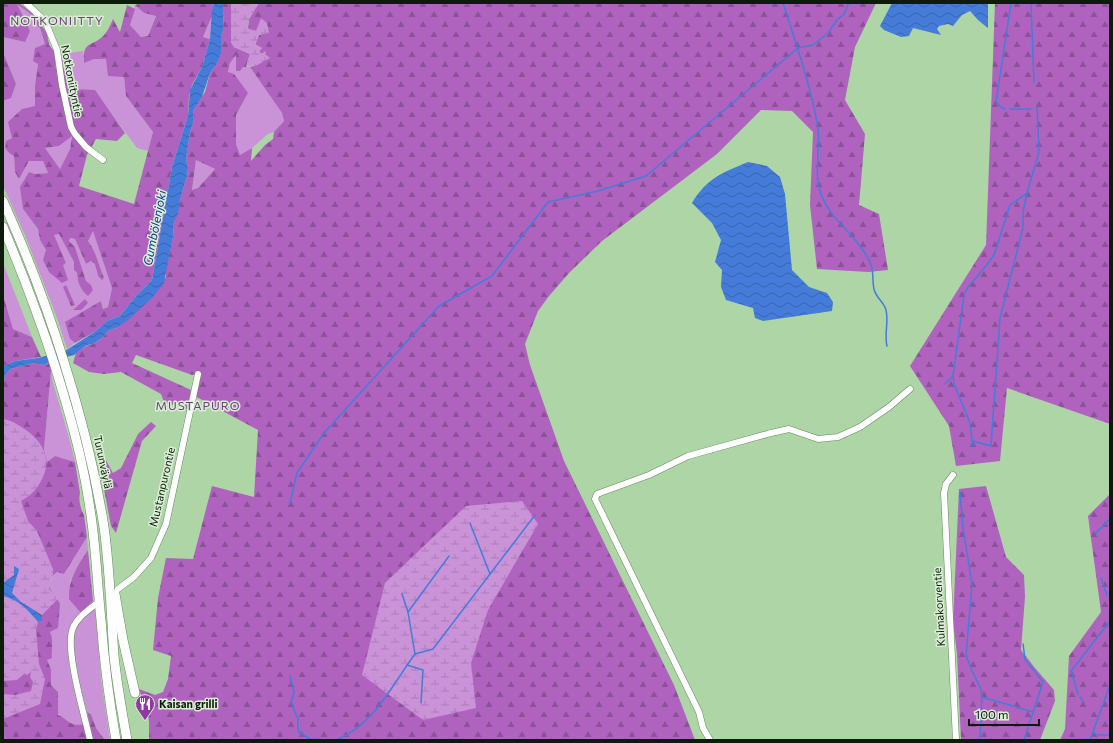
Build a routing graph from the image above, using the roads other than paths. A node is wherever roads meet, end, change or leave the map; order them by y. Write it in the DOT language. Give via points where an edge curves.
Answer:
graph roads {
  1 [pos="26,3"];
  2 [pos="103,160"];
  3 [pos="3,201"];
  4 [pos="3,227"];
  5 [pos="198,374"];
  6 [pos="910,389"];
  7 [pos="953,475"];
  8 [pos="104,527"];
  9 [pos="118,589"];
  10 [pos="96,604"];
  11 [pos="135,693"];
  12 [pos="90,740"];
  13 [pos="116,740"];
  14 [pos="127,740"];
  15 [pos="710,740"];
  16 [pos="956,740"];
  1 -- 2 [label="street, Notkoniityntie" via="45,22 57,50 71,127 86,147"];
  3 -- 8 [label="highway, Turunväylä" via="47,306 57,338 88,444"];
  4 -- 13 [label="highway, Turunväylä" via="37,310 79,446 90,508 108,695"];
  5 -- 9 [label="street, Mustanpurontie" via="166,524 151,558 134,577"];
  6 -- 15 [label="street" via="860,427 838,437 818,439 790,429 771,433 688,456 649,475 597,494 595,499 699,712 703,728"];
  7 -- 16 [label="street, Kulmakorventie" via="946,484 944,493"];
  8 -- 11 [label="highway" via="123,640"];
  8 -- 14 [label="highway, Turunväylä" via="114,658"];
  10 -- 12 [label="street" via="78,620 70,638 71,656"];
}
